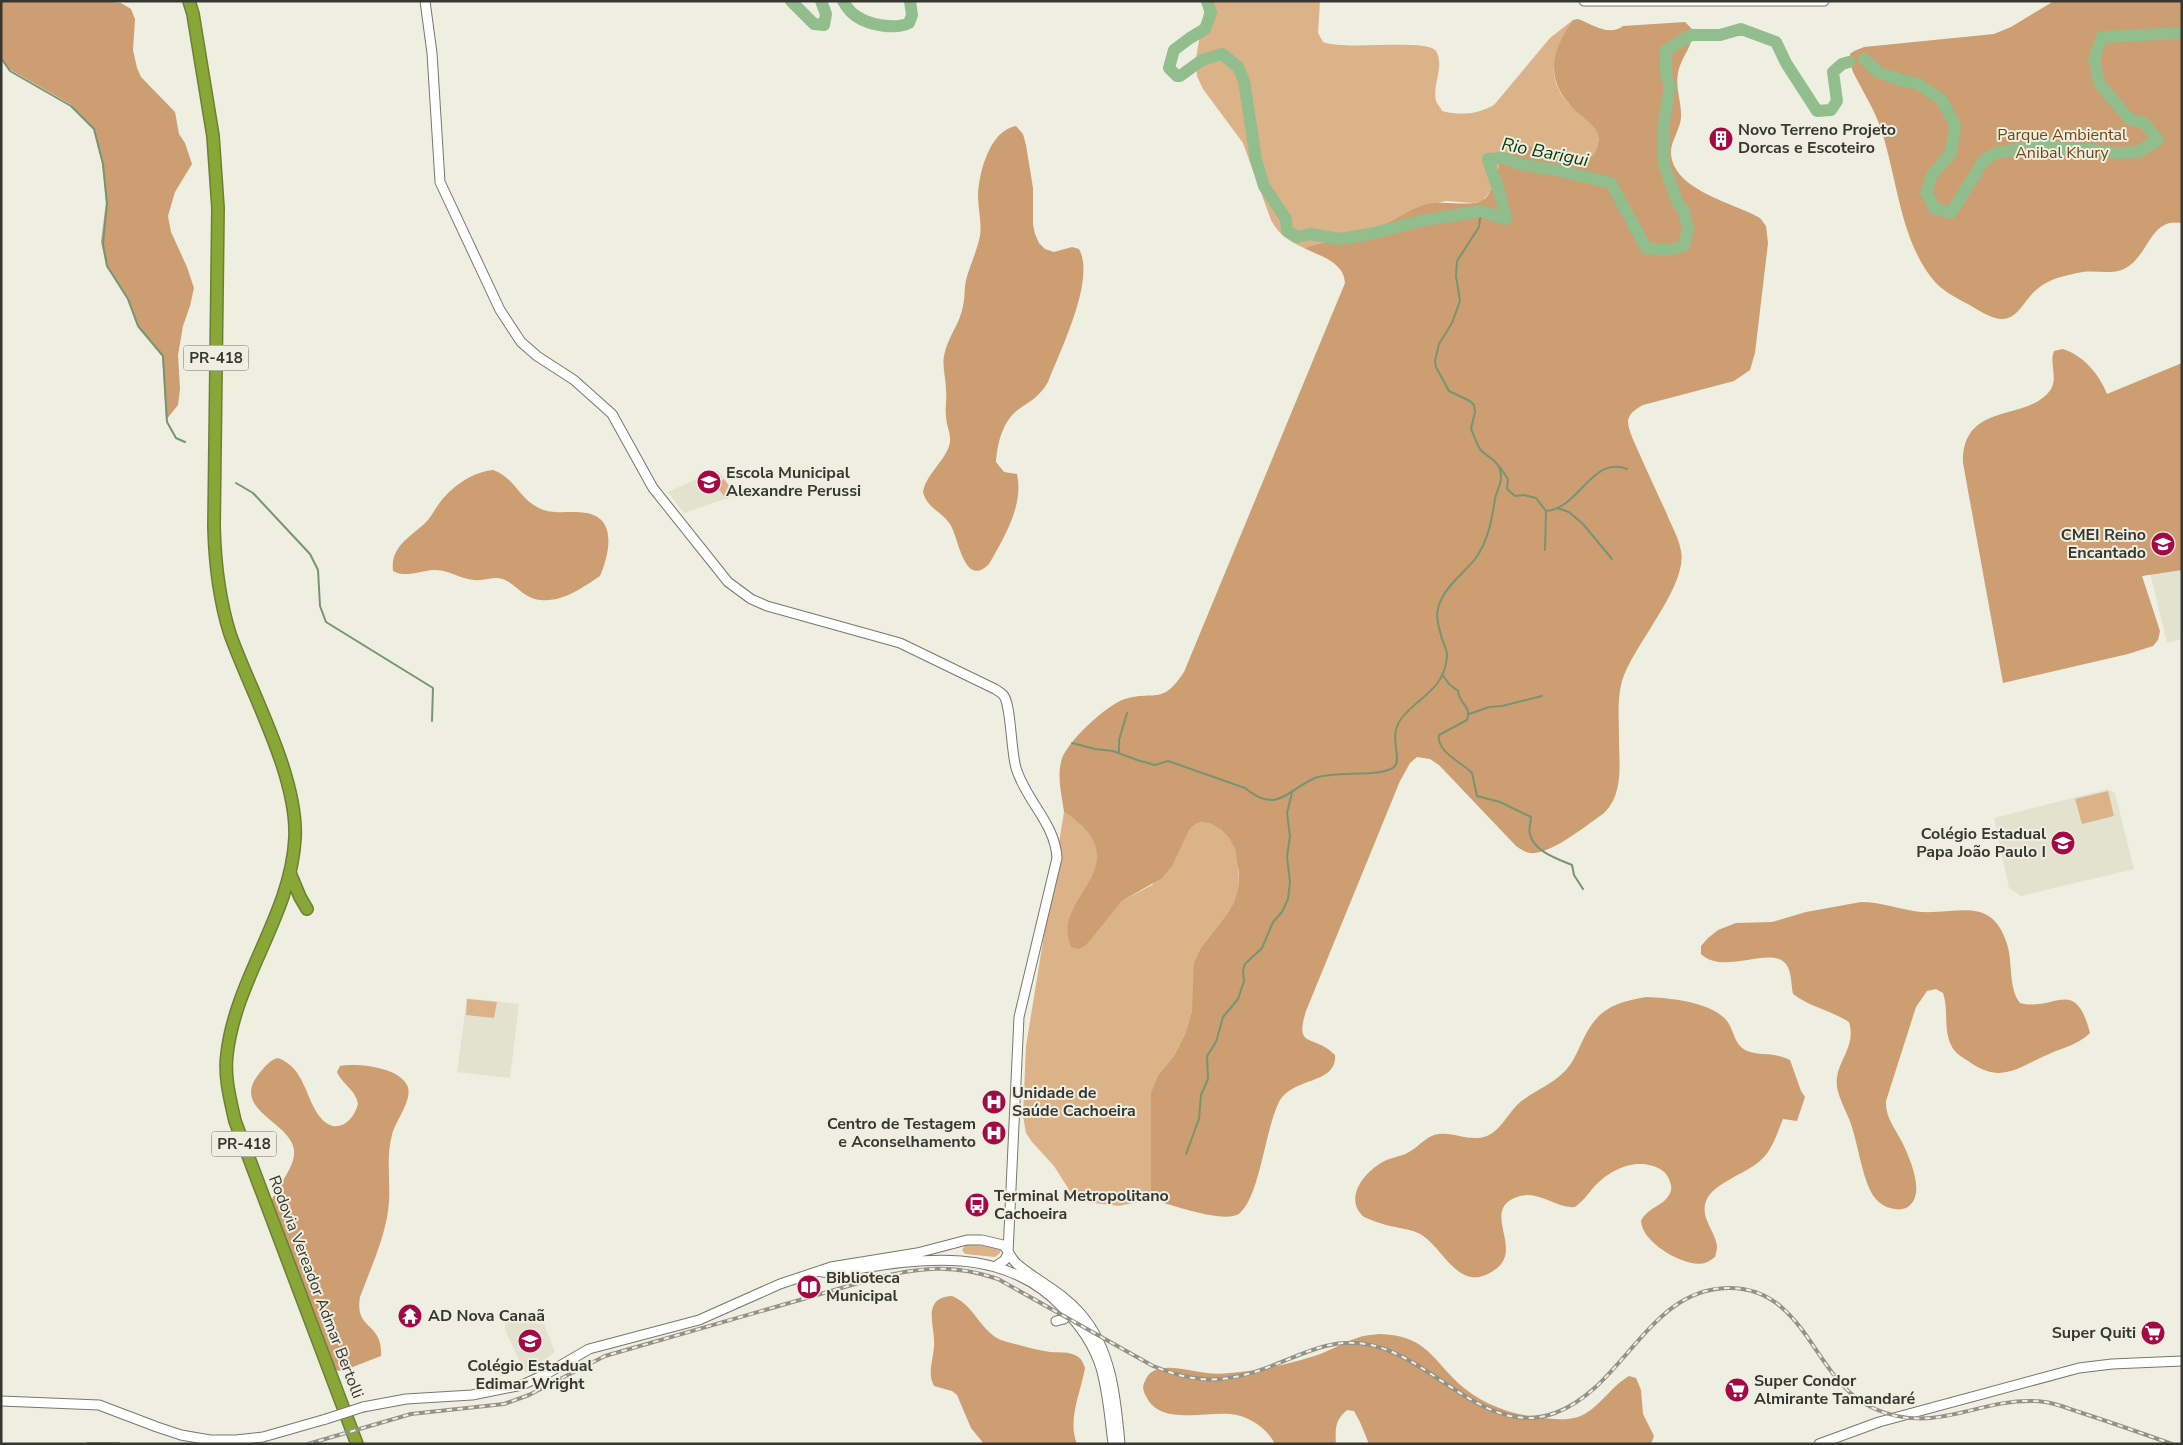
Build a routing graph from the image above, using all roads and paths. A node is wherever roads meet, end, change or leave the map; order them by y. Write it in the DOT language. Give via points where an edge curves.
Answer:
graph roads {
  1 [pos="189,1"];
  2 [pos="426,1"];
  3 [pos="1584,1"];
  4 [pos="1824,1"];
  5 [pos="290,873"];
  6 [pos="307,909"];
  7 [pos="1010,1231"];
  8 [pos="961,1242"];
  9 [pos="1000,1244"];
  10 [pos="1008,1253"];
  11 [pos="959,1260"];
  12 [pos="996,1266"];
  13 [pos="818,1272"];
  14 [pos="1067,1312"];
  15 [pos="1056,1321"];
  16 [pos="1087,1330"];
  17 [pos="2182,1361"];
  18 [pos="1,1402"];
  19 [pos="357,1444"];
  20 [pos="1114,1444"];
  21 [pos="1120,1444"];
  22 [pos="1819,1444"];
  1 -- 5 [label="highway, Rodovia Vereador Admar Bertolli / PR-418" via="213,136 218,208 216,569 230,634 279,758 293,807 295,838"];
  2 -- 7 [label="main road" via="440,182 500,310 522,342 574,380 612,414 653,488 728,582 741,592 767,606 914,648 995,689 1008,705 1012,756 1017,773 1032,804 1048,824 1057,846 1057,858 1019,1017"];
  3 -- 4 [label="main road"];
  5 -- 6 [label="highway"];
  5 -- 19 [label="highway, Rodovia Vereador Admar Bertolli / PR-418" via="277,913 237,1007 226,1055 228,1089 235,1121"];
  7 -- 9 [label="main road"];
  7 -- 10 [label="main road"];
  8 -- 9 [label="main road" via="982,1240"];
  8 -- 11 [label="main road" via="955,1252"];
  8 -- 13 [label="main road"];
  9 -- 10 [label="main road"];
  10 -- 12 [label="main road" via="1005,1260"];
  10 -- 16 [label="main road" via="1019,1266 1061,1295 1081,1314"];
  11 -- 12 [label="main road"];
  11 -- 13 [label="main road" via="917,1260 833,1273"];
  12 -- 14 [label="main road" via="1039,1287"];
  13 -- 18 [label="main road, bridge" via="780,1284 699,1320 589,1349 522,1385 472,1395 406,1398 363,1407 263,1437 210,1440 181,1435 99,1405"];
  14 -- 15 [label="main road" via="1064,1319"];
  14 -- 16 [label="main road"];
  16 -- 20 [label="main road" via="1100,1366"];
  16 -- 21 [label="main road" via="1108,1364 1116,1399"];
  17 -- 22 [label="main road" via="2079,1368 1879,1422"];
}
